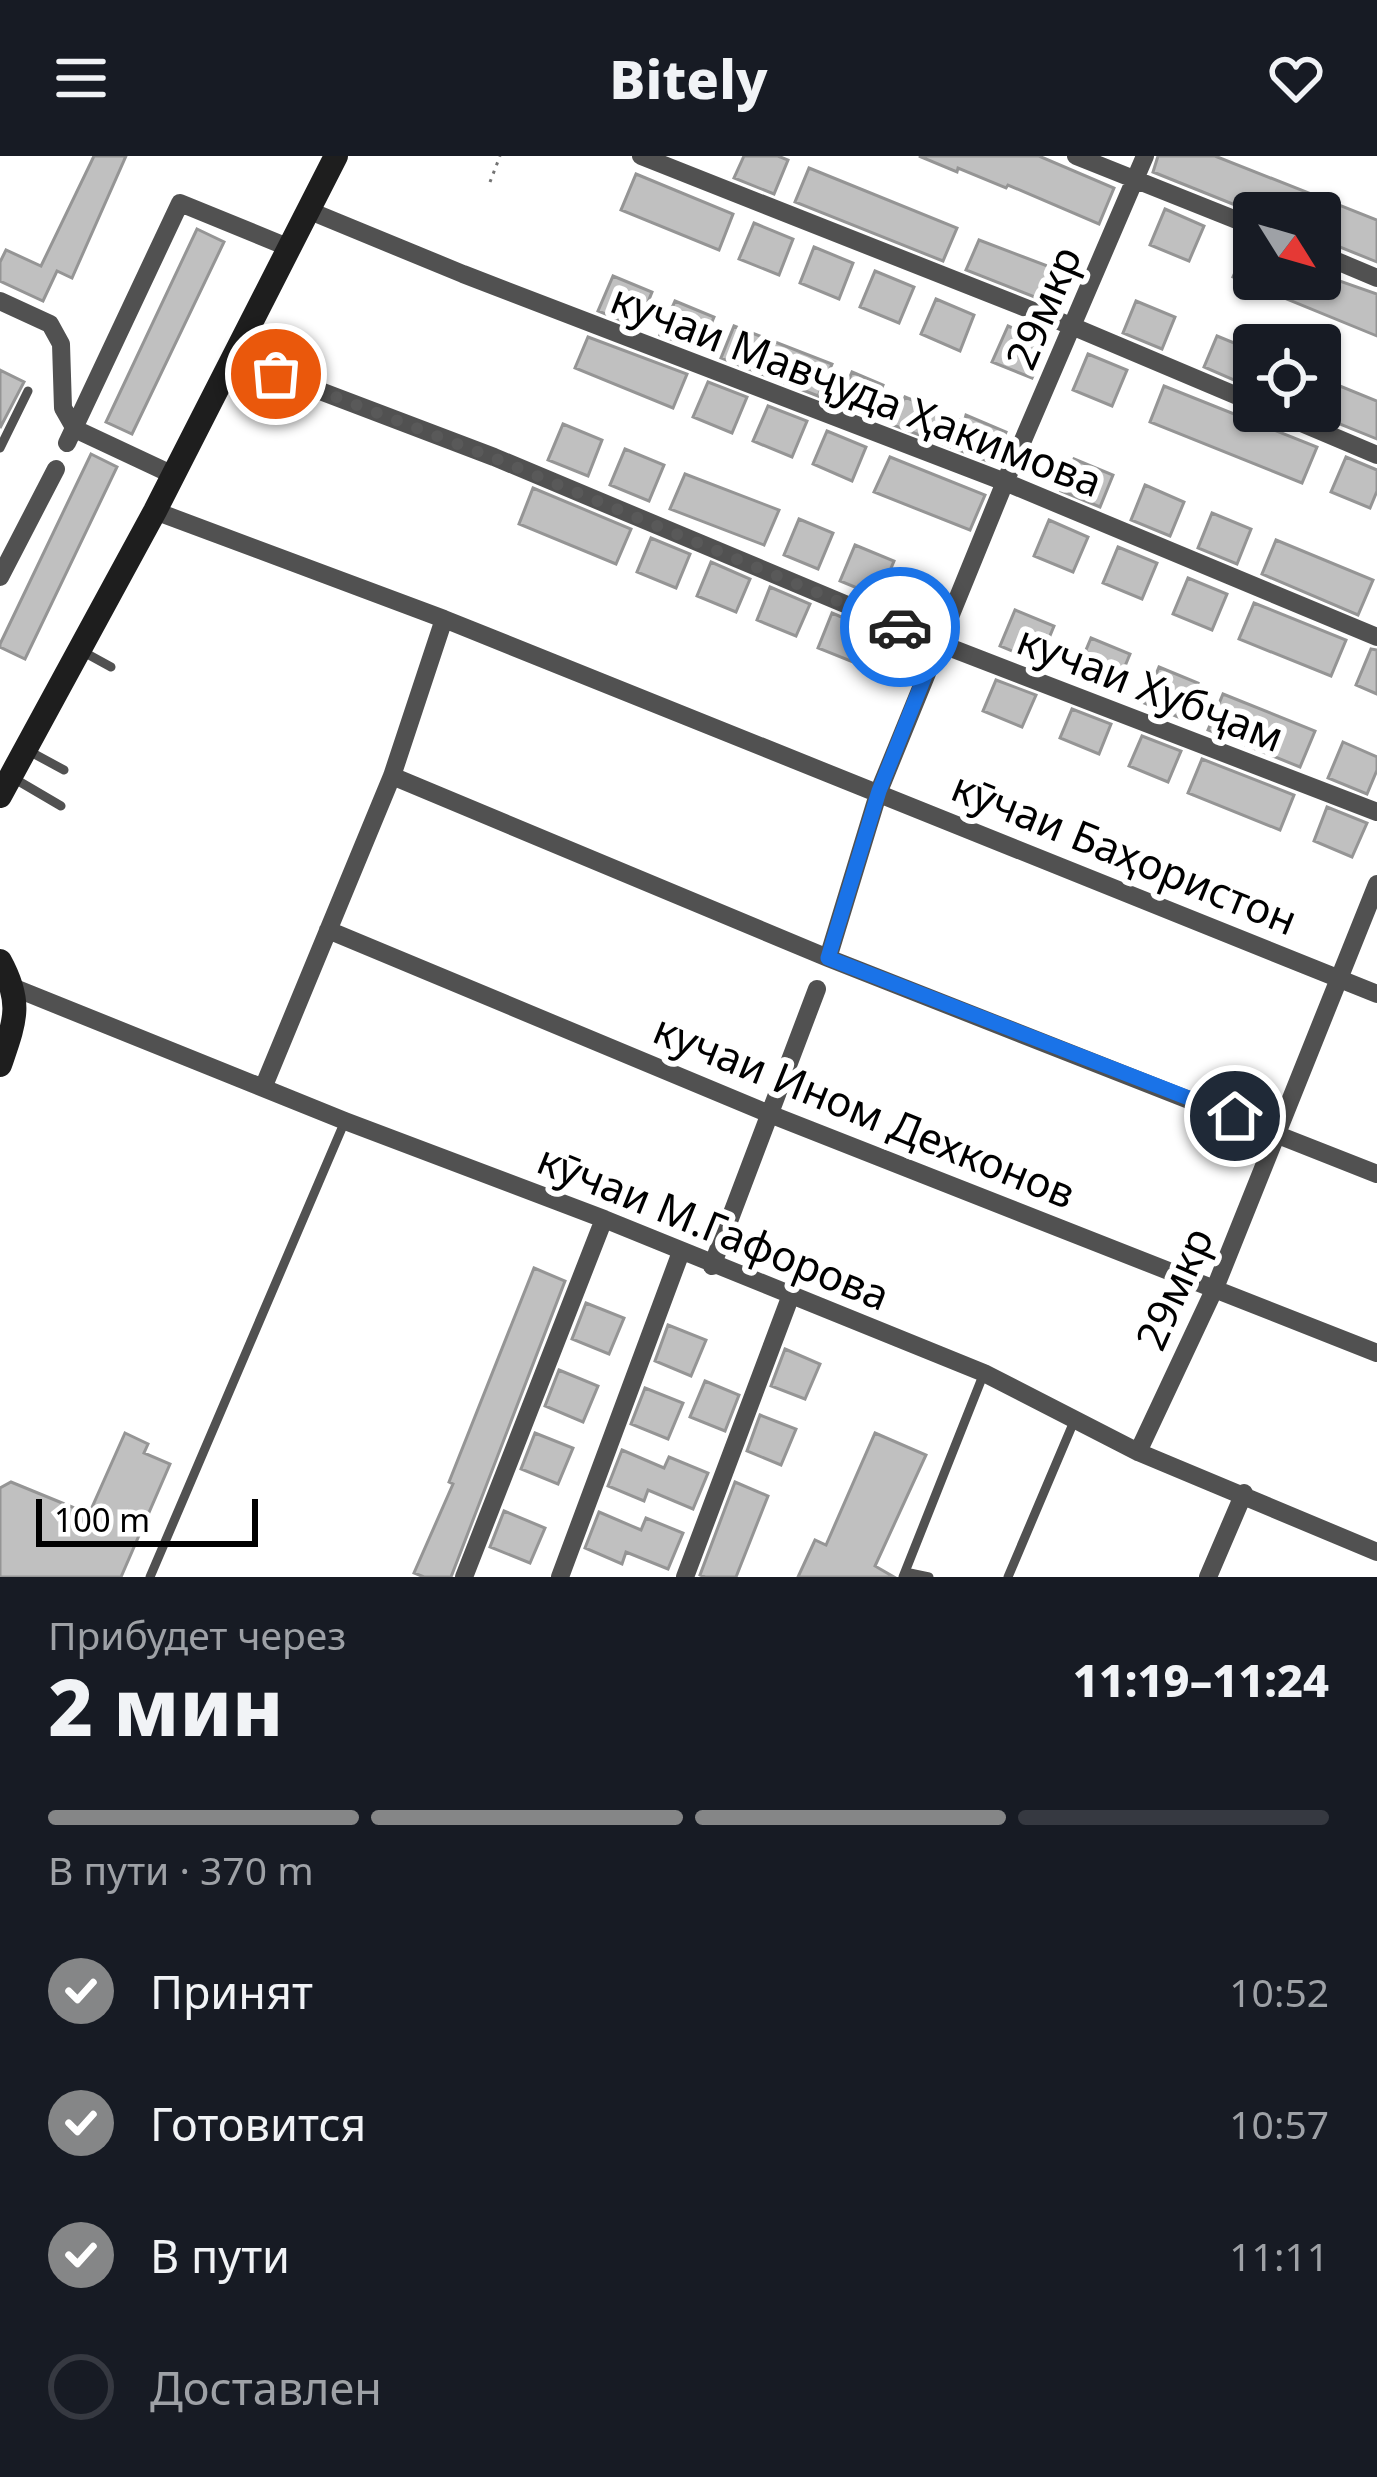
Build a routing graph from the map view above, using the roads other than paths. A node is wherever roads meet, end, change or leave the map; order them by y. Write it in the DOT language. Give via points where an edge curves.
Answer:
graph roads {
  1 [pos="337,156"];
  2 [pos="640,156"];
  3 [pos="1076,156"];
  4 [pos="1145,156"];
  5 [pos="1136,179"];
  6 [pos="310,211"];
  7 [pos="1233,218"];
  8 [pos="290,248"];
  9 [pos="1341,263"];
  10 [pos="1377,278"];
  11 [pos="0,301"];
  12 [pos="1074,327"];
  13 [pos="232,358"];
  14 [pos="28,392"];
  15 [pos="1233,394"];
  16 [pos="1323,432"];
  17 [pos="71,436"];
  18 [pos="0,448"];
  19 [pos="1377,455"];
  20 [pos="56,469"];
  21 [pos="171,474"];
  22 [pos="1004,482"];
  23 [pos="155,512"];
  24 [pos="0,578"];
  25 [pos="444,619"];
  26 [pos="1377,637"];
  27 [pos="938,643"];
  28 [pos="80,650"];
  29 [pos="111,667"];
  30 [pos="25,749"];
  31 [pos="64,770"];
  32 [pos="392,776"];
  33 [pos="5,786"];
  34 [pos="879,791"];
  35 [pos="61,806"];
  36 [pos="1377,812"];
  37 [pos="1377,884"];
  38 [pos="328,930"];
  39 [pos="828,958"];
  40 [pos="0,961"];
  41 [pos="1339,978"];
  42 [pos="15,988"];
  43 [pos="817,989"];
  44 [pos="1377,994"];
  45 [pos="0,1065"];
  46 [pos="263,1088"];
  47 [pos="767,1113"];
  48 [pos="345,1121"];
  49 [pos="1278,1132"];
  50 [pos="1377,1174"];
  51 [pos="604,1219"];
  52 [pos="681,1252"];
  53 [pos="712,1266"];
  54 [pos="1216,1288"];
  55 [pos="791,1295"];
  56 [pos="1377,1353"];
  57 [pos="984,1373"];
  58 [pos="1075,1419"];
  59 [pos="1138,1452"];
  60 [pos="1244,1493"];
  61 [pos="1377,1552"];
  62 [pos="904,1574"];
  63 [pos="150,1577"];
  64 [pos="464,1577"];
  65 [pos="560,1577"];
  66 [pos="685,1577"];
  67 [pos="929,1577"];
  68 [pos="1008,1577"];
  69 [pos="1208,1577"];
  1 -- 6 [label="main road"];
  2 -- 12 [label="street"];
  3 -- 5 [label="street"];
  4 -- 5 [label="street, 29мкр"];
  5 -- 7 [label="street"];
  5 -- 12 [label="street, 29мкр"];
  6 -- 8 [label="main road"];
  6 -- 22 [label="street, кучаи Мавҷуда Ҳакимова"];
  8 -- 13 [label="main road"];
  8 -- 17 [label="street" via="179,203"];
  9 -- 10 [label="street"];
  11 -- 17 [label="street" via="50,324 61,344"];
  12 -- 15 [label="street"];
  12 -- 22 [label="street, 29мкр"];
  13 -- 21 [label="main road"];
  13 -- 27 [label="street, кучаи Хубҷам"];
  14 -- 18 [label="lane"];
  16 -- 19 [label="street"];
  17 -- 21 [label="street"];
  20 -- 24 [label="street"];
  21 -- 23 [label="main road"];
  22 -- 26 [label="street, кучаи Мавҷуда Ҳакимова"];
  22 -- 27 [label="street, 29мкр"];
  23 -- 25 [label="street, кӯчаи Баҳористон"];
  23 -- 28 [label="main road"];
  25 -- 32 [label="street"];
  25 -- 34 [label="street, кӯчаи Баҳористон"];
  27 -- 34 [label="street, 29мкр"];
  27 -- 36 [label="street, кучаи Хубҷам"];
  28 -- 29 [label="lane"];
  28 -- 30 [label="main road"];
  30 -- 31 [label="lane"];
  30 -- 33 [label="main road"];
  32 -- 38 [label="street"];
  32 -- 39 [label="street"];
  33 -- 35 [label="lane"];
  34 -- 39 [label="street, 29мкр"];
  34 -- 41 [label="street, кӯчаи Баҳористон"];
  37 -- 41 [label="street, 29мкр"];
  38 -- 46 [label="street"];
  38 -- 47 [label="street, кучаи Ином Дехконов"];
  39 -- 49 [label="street"];
  40 -- 42 [label="main road"];
  41 -- 44 [label="street, кӯчаи Баҳористон"];
  41 -- 49 [label="street, 29мкр"];
  42 -- 45 [label="main road"];
  42 -- 46 [label="street, кӯчаи М.Гафорова"];
  43 -- 47 [label="street"];
  46 -- 48 [label="street, кӯчаи М.Гафорова"];
  47 -- 53 [label="street"];
  47 -- 54 [label="street, кучаи Ином Дехконов"];
  48 -- 51 [label="street, кӯчаи М.Гафорова"];
  48 -- 63 [label="lane"];
  49 -- 50 [label="street"];
  49 -- 54 [label="street, 29мкр"];
  51 -- 52 [label="street, кӯчаи М.Гафорова"];
  51 -- 64 [label="street"];
  52 -- 53 [label="street, кӯчаи М.Гафорова"];
  52 -- 65 [label="street"];
  53 -- 55 [label="street, кӯчаи М.Гафорова"];
  54 -- 56 [label="street, кучаи Ином Дехконов"];
  54 -- 59 [label="street, 29мкр"];
  55 -- 57 [label="street, кӯчаи М.Гафорова"];
  55 -- 66 [label="street"];
  57 -- 58 [label="street, кӯчаи М.Гафорова"];
  57 -- 62 [label="lane"];
  58 -- 59 [label="street, кӯчаи М.Гафорова"];
  58 -- 68 [label="lane"];
  59 -- 60 [label="street, кӯчаи М.Гафорова"];
  60 -- 61 [label="street, кӯчаи М.Гафорова"];
  60 -- 69 [label="street"];
  62 -- 67 [label="lane"];
}
